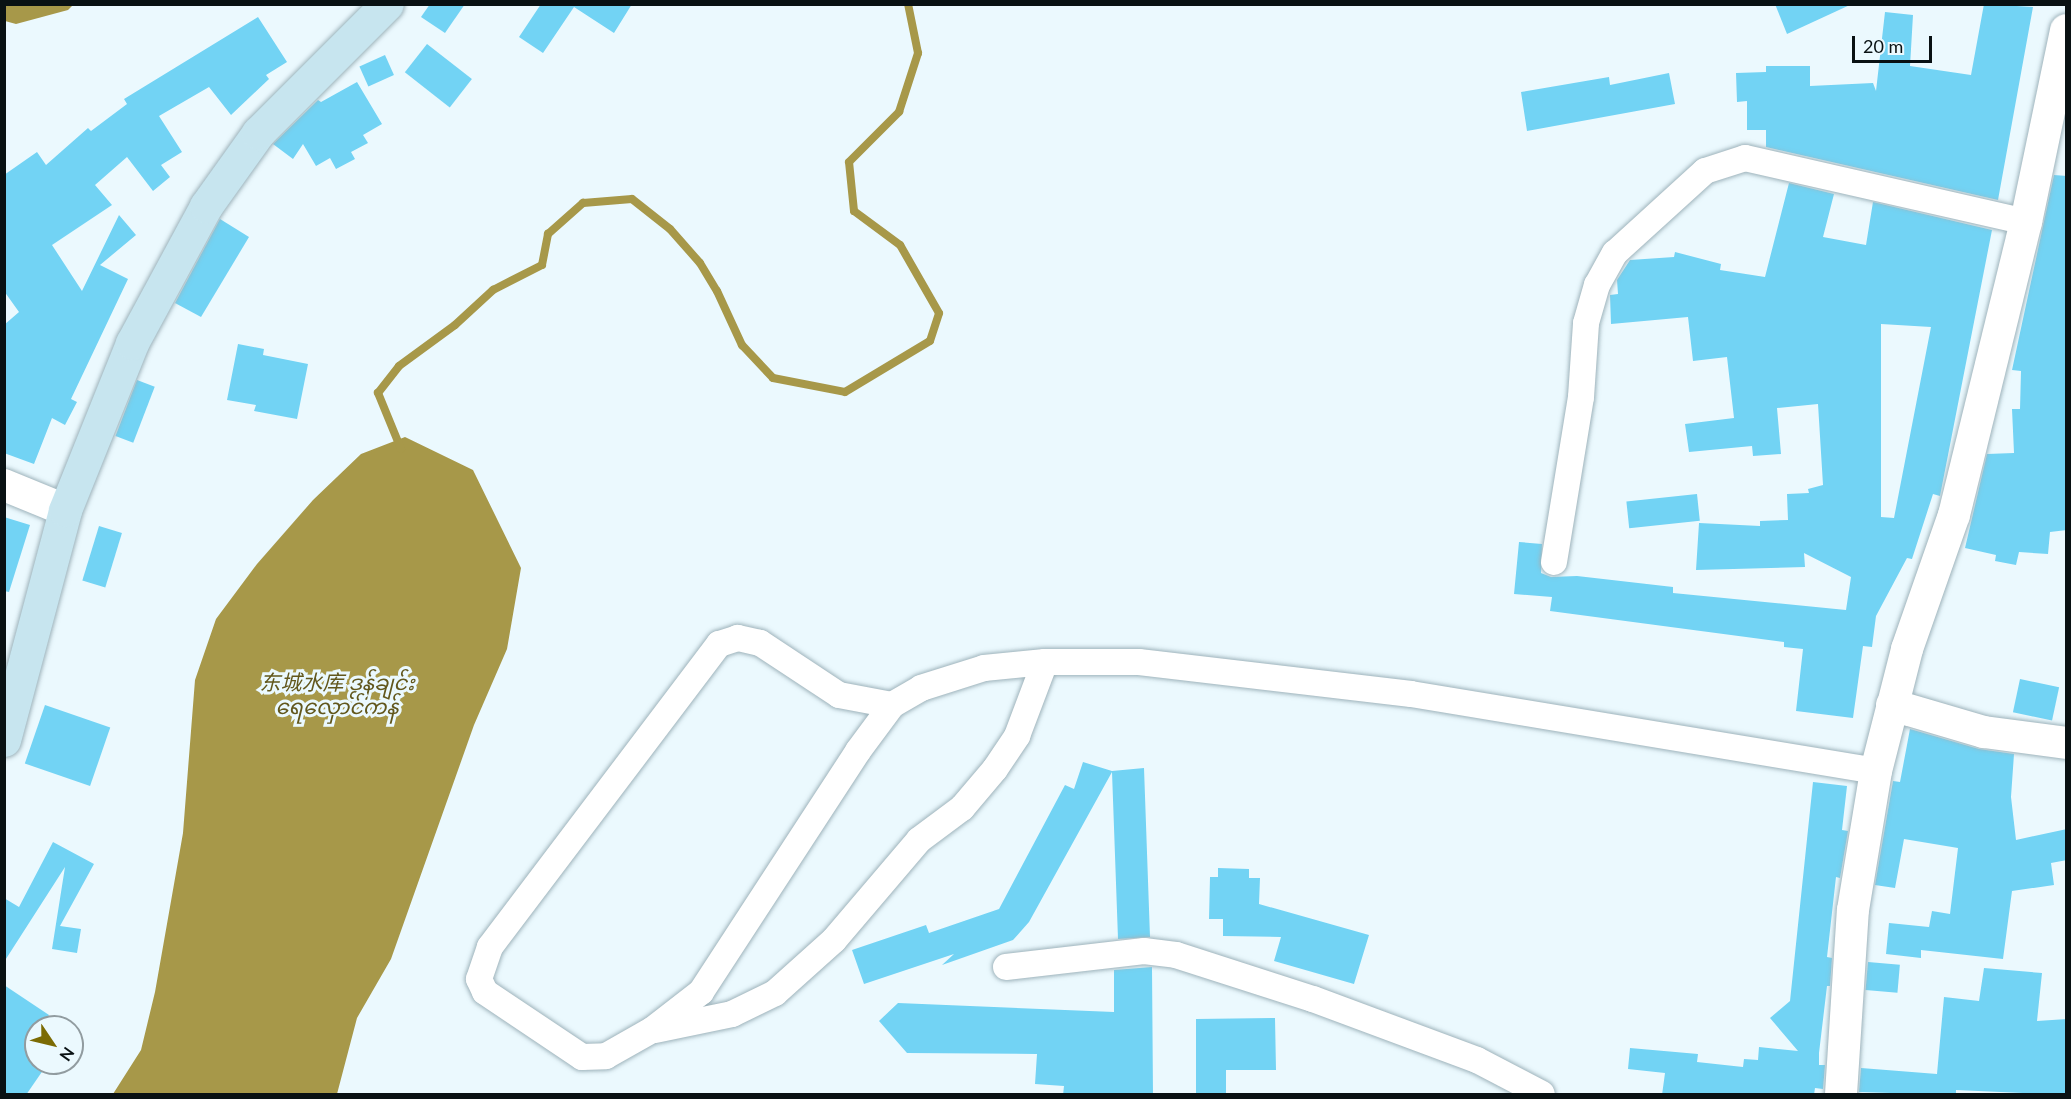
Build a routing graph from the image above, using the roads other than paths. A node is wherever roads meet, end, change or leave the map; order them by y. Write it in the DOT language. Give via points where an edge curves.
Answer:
graph roads {
  1 [pos="387,4"];
  2 [pos="2067,30"];
  3 [pos="2026,222"];
  4 [pos="4,485"];
  5 [pos="65,510"];
  6 [pos="1554,562"];
  7 [pos="1045,662"];
  8 [pos="892,705"];
  9 [pos="1892,705"];
  10 [pos="4,740"];
  11 [pos="2067,743"];
  12 [pos="1876,771"];
  13 [pos="1006,967"];
  14 [pos="652,1030"];
  15 [pos="1542,1095"];
  16 [pos="1841,1095"];
  1 -- 5 [label="main road" via="258,133 206,206 132,343"];
  2 -- 3 [label="street"];
  3 -- 6 [label="street" via="1745,158 1705,171 1615,253 1597,285 1586,323 1581,397"];
  3 -- 9 [label="street" via="1954,515 1907,649"];
  4 -- 5 [label="street"];
  5 -- 10 [label="main road"];
  7 -- 8 [label="street" via="984,668 921,688"];
  7 -- 12 [label="street" via="1139,662 1411,694"];
  7 -- 14 [label="street" via="1017,736 995,769 962,808 919,840 834,940 775,993 732,1014"];
  8 -- 14 [label="street" via="701,992"];
  8 -- 14 [label="street" via="839,695 760,643 738,638 719,644 490,947 479,979 485,992 582,1057 606,1056"];
  9 -- 11 [label="street" via="1984,732"];
  9 -- 12 [label="street"];
  12 -- 16 [label="street" via="1853,910"];
  13 -- 15 [label="street" via="1144,951 1176,955 1313,999 1477,1060"];
}
